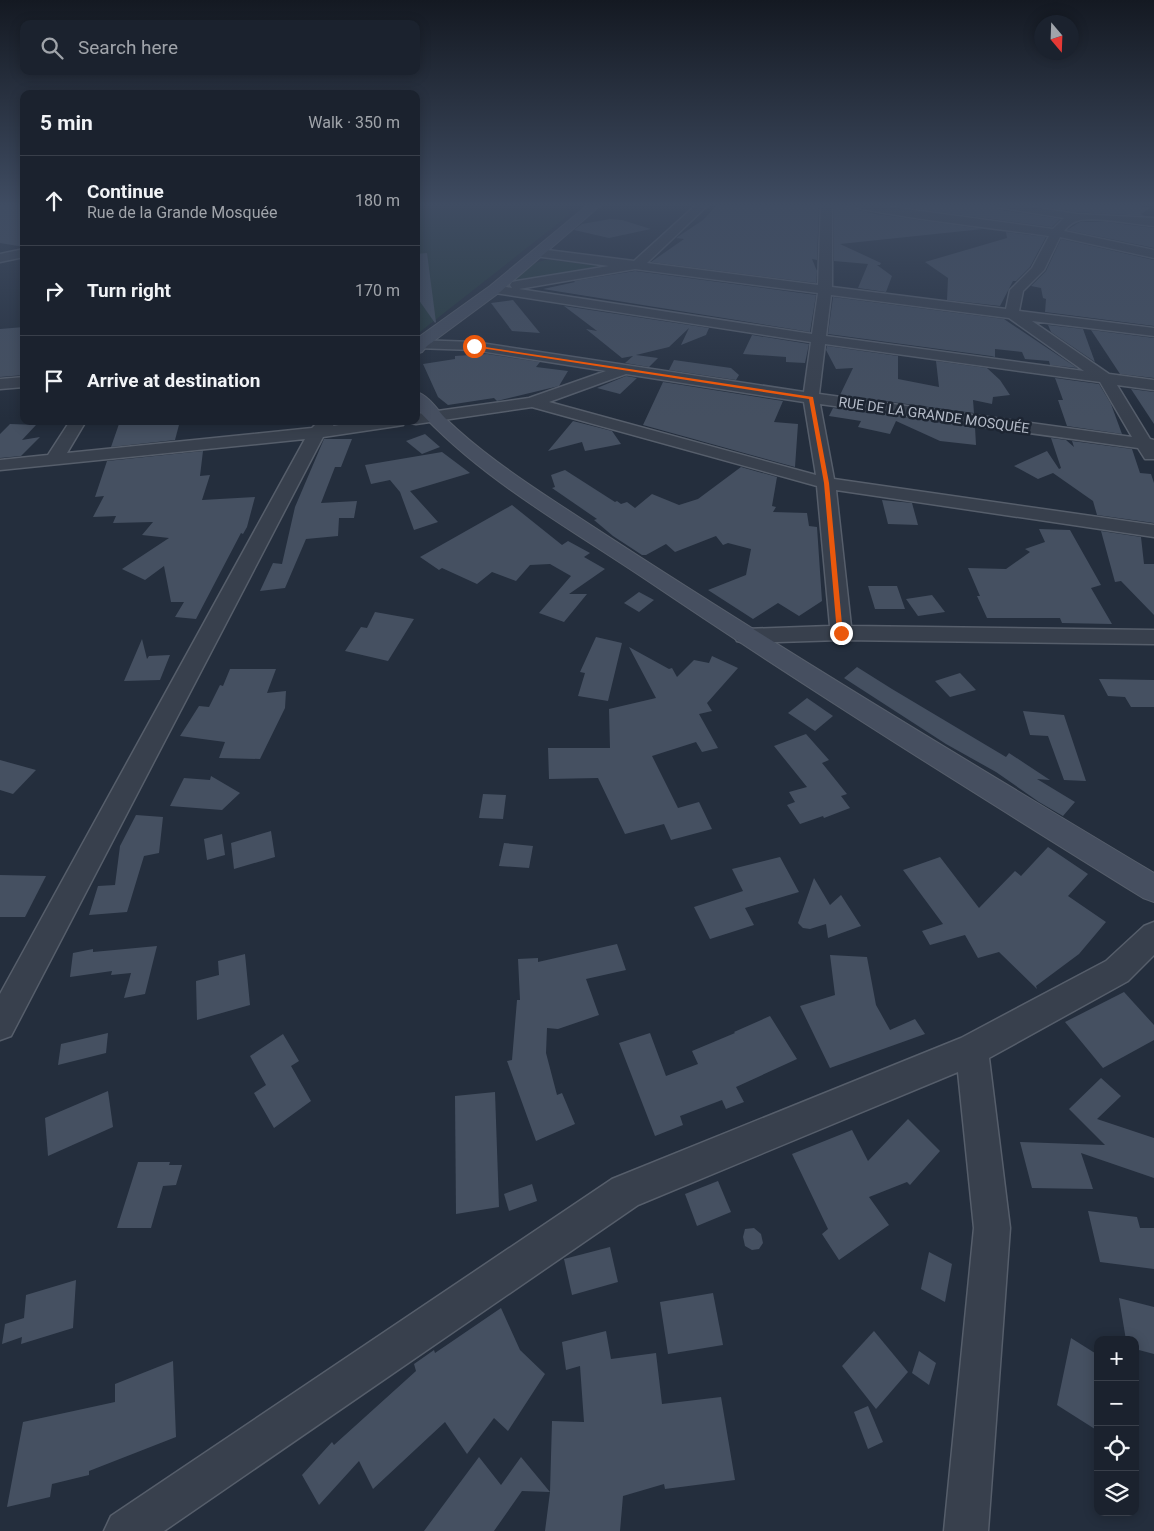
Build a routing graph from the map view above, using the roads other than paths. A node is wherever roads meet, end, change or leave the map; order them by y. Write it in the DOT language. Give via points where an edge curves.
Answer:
graph roads {
  1 [pos="512,275"];
  2 [pos="575,275"];
  3 [pos="719,275"];
  4 [pos="825,275"];
  5 [pos="1033,275"];
  6 [pos="495,289"];
  7 [pos="825,289"];
  8 [pos="1012,312"];
  9 [pos="1151,330"];
  10 [pos="818,340"];
  11 [pos="420,345"];
  12 [pos="420,346"];
  13 [pos="626,369"];
  14 [pos="1106,379"];
  15 [pos="20,382"];
  16 [pos="0,384"];
  17 [pos="1154,384"];
  18 [pos="811,398"];
  19 [pos="532,402"];
  20 [pos="424,417"];
  21 [pos="76,425"];
  22 [pos="347,425"];
  23 [pos="322,427"];
  24 [pos="1150,444"];
  25 [pos="54,460"];
  26 [pos="1154,462"];
  27 [pos="0,465"];
  28 [pos="826,483"];
  29 [pos="1154,531"];
  30 [pos="841,633"];
  31 [pos="745,636"];
  32 [pos="1154,637"];
  33 [pos="1154,889"];
  34 [pos="1154,935"];
  35 [pos="0,1025"];
  36 [pos="972,1050"];
  37 [pos="126,1531"];
  38 [pos="966,1531"];
  1 -- 6 [label="street"];
  2 -- 6 [label="street"];
  3 -- 7 [label="street"];
  4 -- 7 [label="street"];
  5 -- 8 [label="street" via="1018,290"];
  6 -- 10 [label="street"];
  6 -- 11 [label="street"];
  7 -- 8 [label="street"];
  7 -- 10 [label="street"];
  8 -- 9 [label="street"];
  8 -- 14 [label="street"];
  10 -- 14 [label="street"];
  10 -- 18 [label="street"];
  12 -- 13 [label="street, RUE DE LA GRANDE MOSQUÉE" via="474,346"];
  13 -- 18 [label="street, RUE DE LA GRANDE MOSQUÉE"];
  13 -- 19 [label="street"];
  14 -- 17 [label="street"];
  14 -- 24 [label="street"];
  15 -- 16 [label="street"];
  18 -- 24 [label="street, RUE DE LA GRANDE MOSQUÉE"];
  18 -- 28 [label="street"];
  19 -- 20 [label="street"];
  19 -- 28 [label="street"];
  20 -- 31 [label="street" via="487,464"];
  21 -- 25 [label="street"];
  22 -- 23 [label="street"];
  23 -- 25 [label="street"];
  23 -- 35 [label="street"];
  24 -- 26 [label="street"];
  25 -- 27 [label="street"];
  28 -- 29 [label="street"];
  28 -- 30 [label="street"];
  30 -- 31 [label="street"];
  30 -- 32 [label="street"];
  31 -- 33 [label="street"];
  34 -- 36 [label="street" via="1117,971"];
  36 -- 37 [label="street" via="624,1192"];
  36 -- 38 [label="street" via="992,1228"];
}
